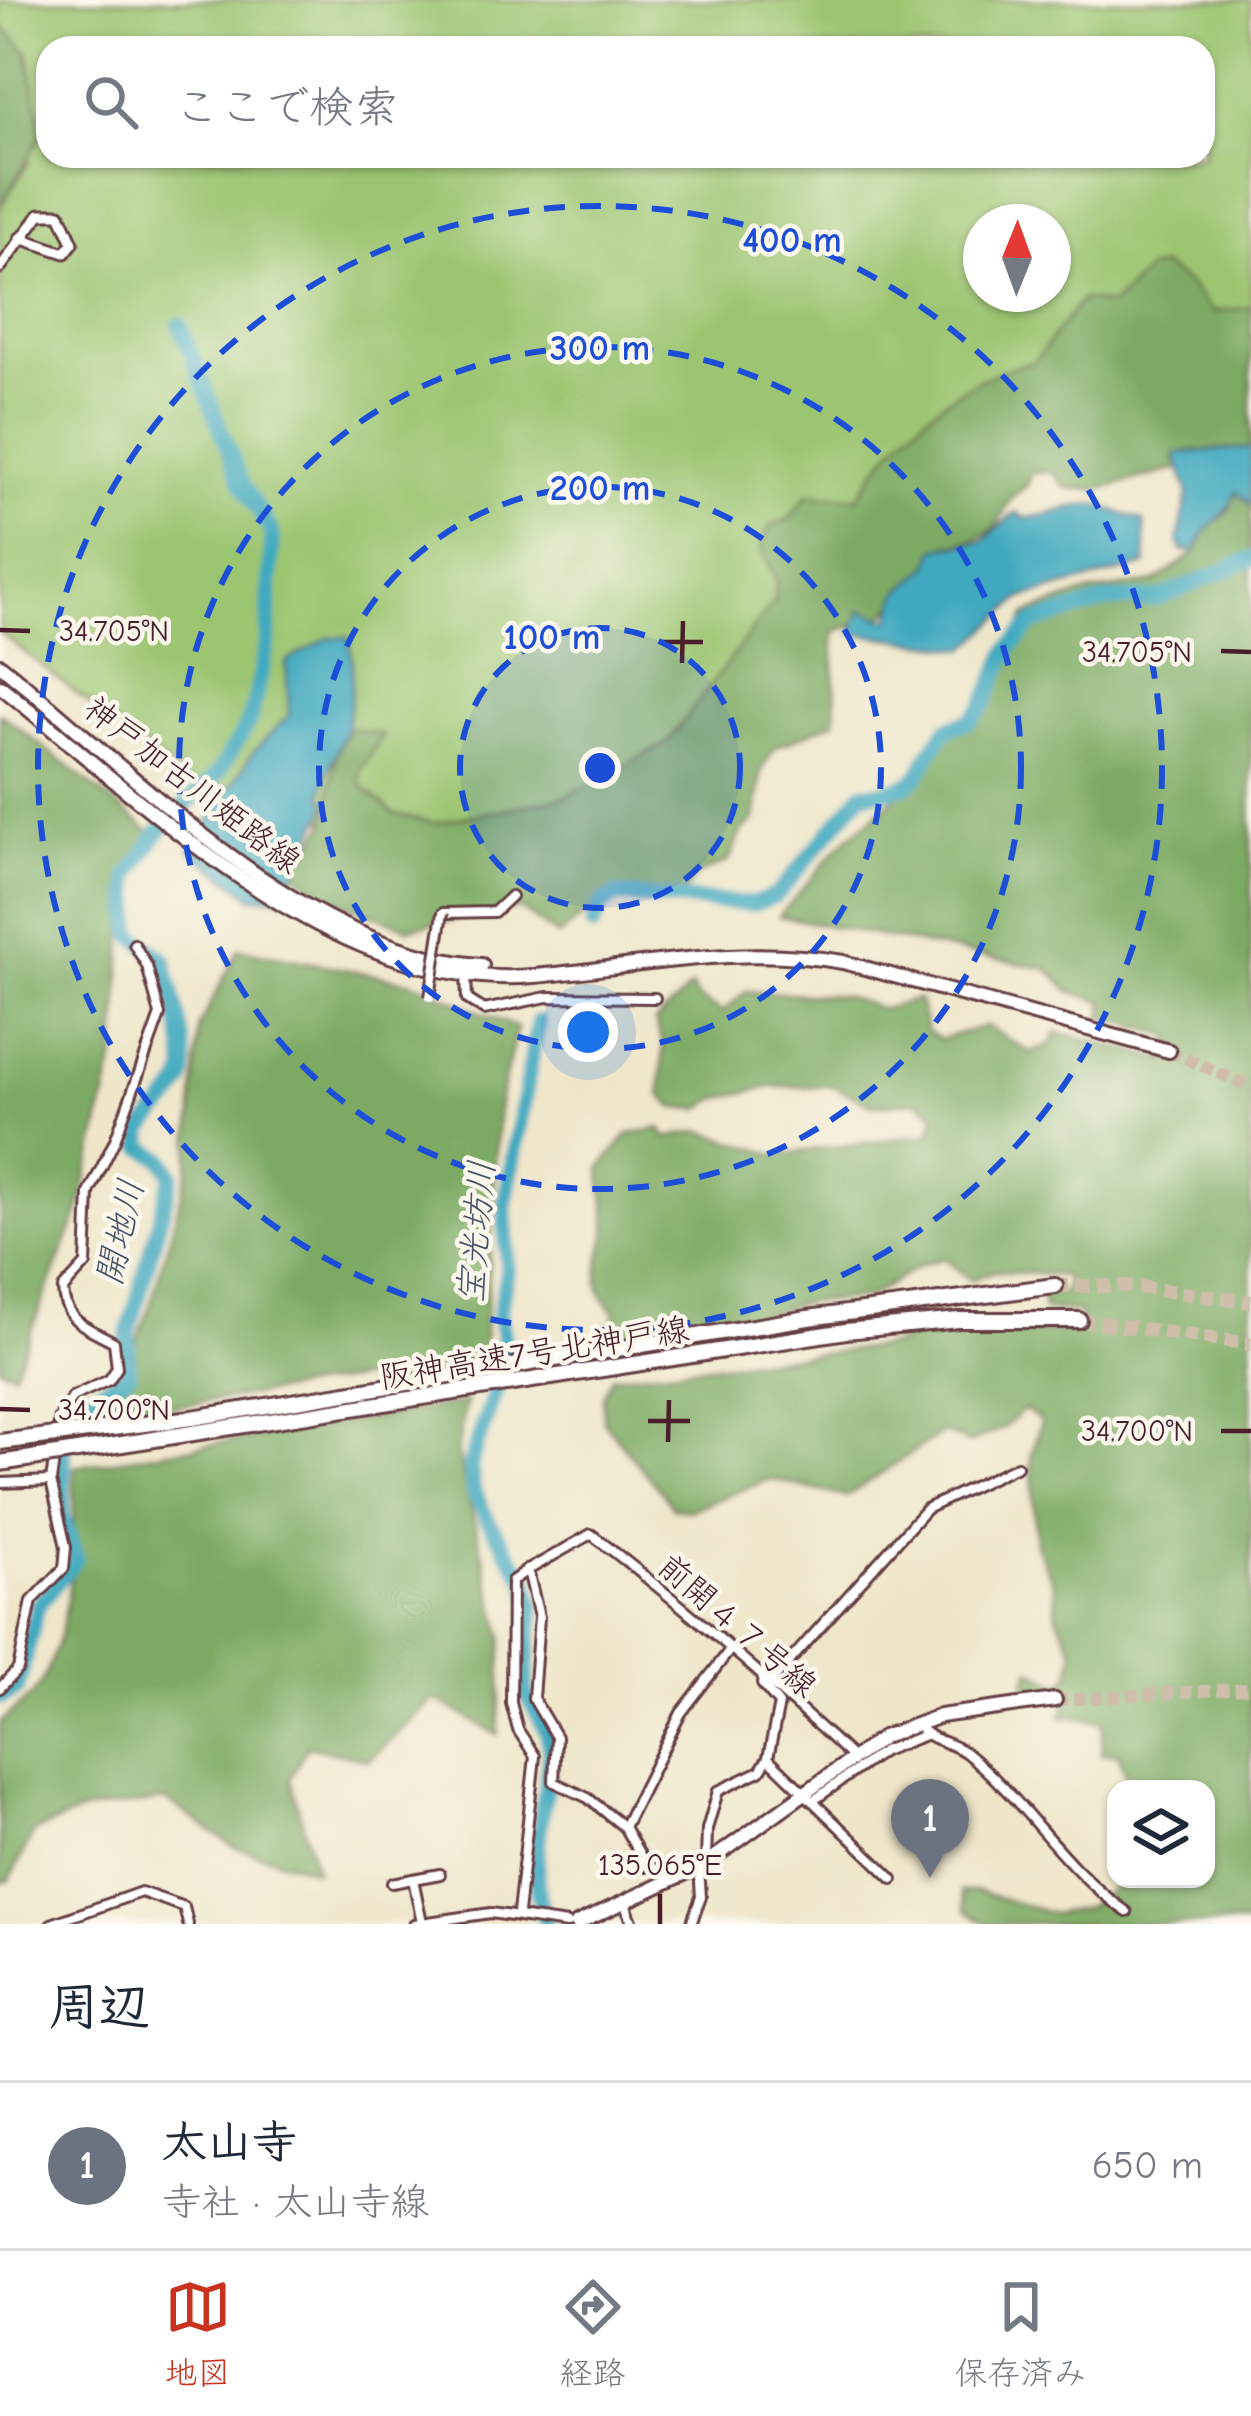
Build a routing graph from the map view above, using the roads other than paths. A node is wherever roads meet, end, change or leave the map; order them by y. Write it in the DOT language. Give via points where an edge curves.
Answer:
graph roads {
  1 [pos="20,238"];
  2 [pos="0,268"];
  3 [pos="0,665"];
  4 [pos="0,686"];
  5 [pos="147,795"];
  6 [pos="512,896"];
  7 [pos="295,906"];
  8 [pos="134,944"];
  9 [pos="573,968"];
  10 [pos="466,973"];
  11 [pos="430,997"];
  12 [pos="655,998"];
  13 [pos="1168,1051"];
  14 [pos="1055,1286"];
  15 [pos="1079,1320"];
  16 [pos="678,1348"];
  17 [pos="192,1425"];
  18 [pos="0,1442"];
  19 [pos="0,1463"];
  20 [pos="1017,1466"];
  21 [pos="51,1481"];
  22 [pos="0,1484"];
  23 [pos="527,1570"];
  24 [pos="729,1651"];
  25 [pos="767,1679"];
  26 [pos="0,1688"];
  27 [pos="1055,1700"];
  28 [pos="921,1729"];
  29 [pos="851,1756"];
  30 [pos="768,1758"];
  31 [pos="810,1797"];
  32 [pos="623,1827"];
  33 [pos="703,1865"];
  34 [pos="440,1874"];
  35 [pos="413,1879"];
  36 [pos="893,1879"];
  37 [pos="677,1880"];
  38 [pos="392,1883"];
  39 [pos="625,1903"];
  40 [pos="1127,1912"];
  41 [pos="518,1913"];
  42 [pos="418,1923"];
  43 [pos="51,1924"];
  44 [pos="188,1924"];
  45 [pos="567,1924"];
  46 [pos="577,1924"];
  47 [pos="633,1924"];
  48 [pos="691,1924"];
  1 -- 1 [label="street" via="65,253 73,243 66,221 47,212"];
  1 -- 2 [label="street"];
  3 -- 5 [label="main road, 神戸加古川姫路線"];
  4 -- 5 [label="main road, 神戸加古川姫路線"];
  5 -- 7 [label="main road, 神戸加古川姫路線"];
  6 -- 11 [label="street, bridge" via="494,912 443,913"];
  7 -- 9 [label="main road, 神戸加古川姫路線" via="414,953"];
  7 -- 10 [label="main road, 神戸加古川姫路線" via="336,938"];
  8 -- 21 [label="street" via="160,1015 89,1193 86,1264 63,1289 63,1308 115,1342 117,1368 72,1397 59,1417"];
  9 -- 10 [label="main road, 神戸加古川姫路線" via="532,976"];
  9 -- 13 [label="main road, 神戸加古川姫路線" via="797,954"];
  10 -- 12 [label="street" via="467,1000 484,1010 547,997"];
  14 -- 16 [label="highway, 阪神高速7号北神戸線"];
  15 -- 16 [label="highway, 阪神高速7号北神戸線" via="930,1322"];
  16 -- 17 [label="highway, 阪神高速7号北神戸線"];
  17 -- 18 [label="highway, 阪神高速7号北神戸線, bridge"];
  17 -- 19 [label="highway, 阪神高速7号北神戸線, bridge"];
  20 -- 25 [label="street" via="926,1509"];
  21 -- 22 [label="street"];
  21 -- 26 [label="street" via="64,1568 32,1601 18,1669"];
  23 -- 41 [label="street" via="515,1576 511,1703 535,1756"];
  24 -- 25 [label="street, 前開４７号線"];
  24 -- 32 [label="street" via="681,1713"];
  24 -- 32 [label="street, 前開４７号線" via="591,1534 528,1570 539,1617 533,1697 556,1737 554,1782"];
  25 -- 29 [label="street, 前開４７号線"];
  25 -- 30 [label="street" via="761,1684 779,1704"];
  27 -- 28 [label="main road" via="990,1706"];
  28 -- 29 [label="main road"];
  28 -- 31 [label="street"];
  28 -- 40 [label="street" via="965,1753 1093,1888"];
  29 -- 31 [label="main road"];
  30 -- 31 [label="street"];
  30 -- 33 [label="street" via="760,1771 718,1791"];
  31 -- 33 [label="main road"];
  31 -- 36 [label="street"];
  32 -- 37 [label="street" via="646,1865"];
  33 -- 37 [label="main road"];
  33 -- 48 [label="street"];
  34 -- 35 [label="street"];
  35 -- 38 [label="street"];
  35 -- 42 [label="street"];
  37 -- 39 [label="main road"];
  39 -- 46 [label="main road"];
  39 -- 47 [label="street"];
  41 -- 42 [label="street"];
  41 -- 45 [label="street"];
  43 -- 44 [label="street" via="141,1892 184,1907"];
}
